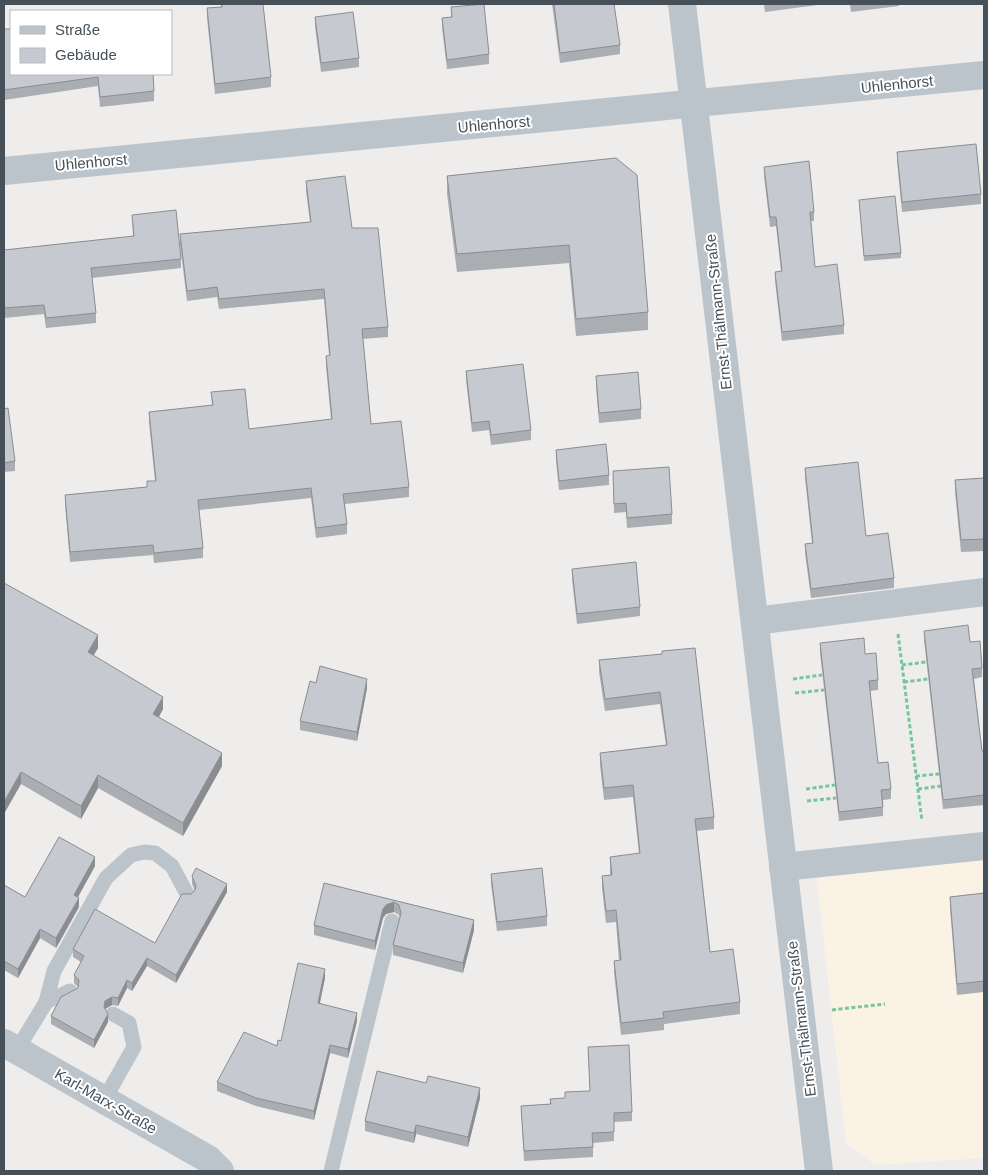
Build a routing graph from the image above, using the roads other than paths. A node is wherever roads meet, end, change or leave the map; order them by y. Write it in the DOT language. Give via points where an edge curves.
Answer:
graph roads {
  1 [pos="682,4"];
  2 [pos="984,75"];
  3 [pos="694,105"];
  4 [pos="4,171"];
  5 [pos="984,592"];
  6 [pos="755,620"];
  7 [pos="984,846"];
  8 [pos="783,867"];
  9 [pos="187,894"];
  10 [pos="392,921"];
  11 [pos="70,991"];
  12 [pos="46,1002"];
  13 [pos="113,1014"];
  14 [pos="11,1047"];
  15 [pos="104,1100"];
  16 [pos="214,1165"];
  17 [pos="331,1171"];
  18 [pos="819,1171"];
  1 -- 3 [label="street, Ernst-Thälmann-Straße"];
  2 -- 3 [label="street, Uhlenhorst"];
  3 -- 4 [label="street, Uhlenhorst"];
  3 -- 6 [label="street, Ernst-Thälmann-Straße"];
  5 -- 6 [label="street"];
  6 -- 8 [label="street, Ernst-Thälmann-Straße"];
  7 -- 8 [label="street"];
  8 -- 18 [label="street, Ernst-Thälmann-Straße"];
  9 -- 12 [label="lane" via="172,866 155,853 131,855 106,878 54,971"];
  10 -- 17 [label="lane"];
  11 -- 12 [label="lane"];
  12 -- 14 [label="lane"];
  13 -- 15 [label="lane" via="129,1023 134,1047"];
  14 -- 15 [label="street, Karl-Marx-Straße"];
  15 -- 16 [label="street, Karl-Marx-Straße"];
}
